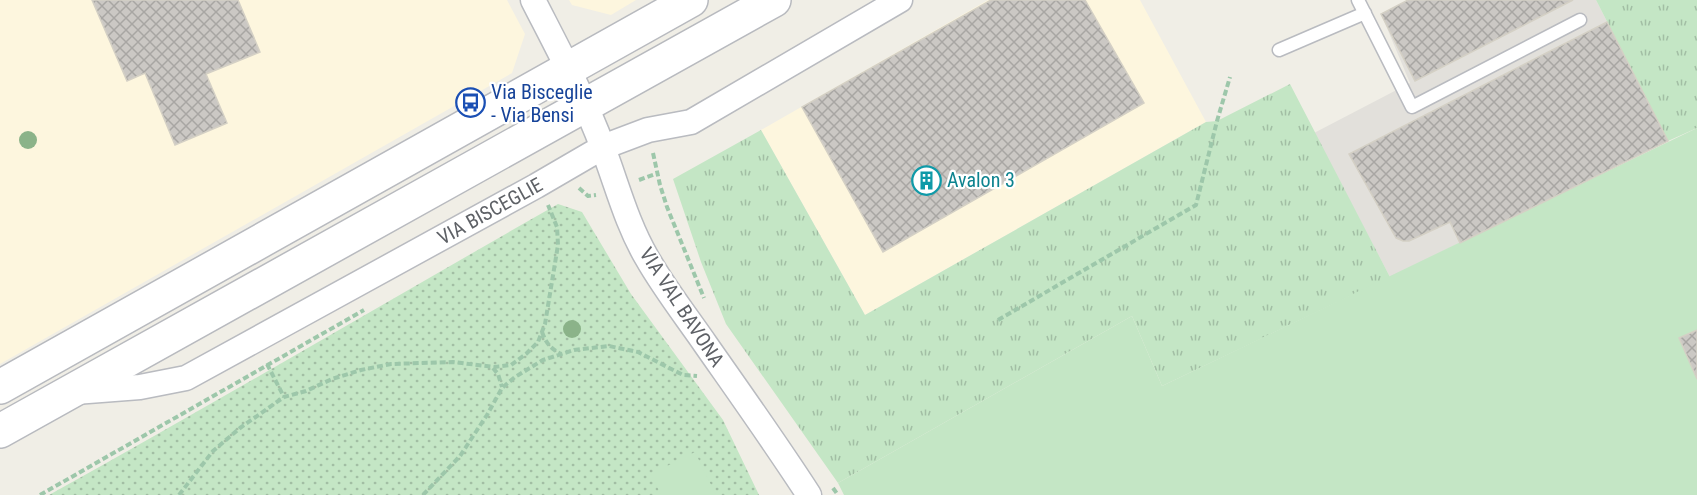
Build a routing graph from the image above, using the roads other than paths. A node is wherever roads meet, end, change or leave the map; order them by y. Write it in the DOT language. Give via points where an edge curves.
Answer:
graph roads {
  1 [pos="533,0"];
  2 [pos="691,0"];
  3 [pos="774,0"];
  4 [pos="900,0"];
  5 [pos="1358,0"];
  6 [pos="1365,13"];
  7 [pos="1580,20"];
  8 [pos="1279,50"];
  9 [pos="568,69"];
  10 [pos="584,105"];
  11 [pos="603,147"];
  12 [pos="0,387"];
  13 [pos="70,392"];
  14 [pos="3,432"];
  15 [pos="809,495"];
  1 -- 9 [label="street, VIA VAL BAVONA"];
  2 -- 9 [label="main road"];
  3 -- 10 [label="main road, VIA BISCEGLIE"];
  4 -- 11 [label="street, VIA BISCEGLIE" via="691,122 648,130"];
  5 -- 6 [label="lane"];
  6 -- 7 [label="lane" via="1412,106"];
  6 -- 8 [label="lane"];
  9 -- 10 [label="street, VIA VAL BAVONA"];
  9 -- 12 [label="main road"];
  10 -- 11 [label="street, VIA VAL BAVONA"];
  10 -- 13 [label="main road, VIA BISCEGLIE"];
  11 -- 13 [label="street, VIA BISCEGLIE" via="186,378 140,387"];
  11 -- 15 [label="street, VIA VAL BAVONA" via="646,258"];
  13 -- 14 [label="main road, VIA BISCEGLIE"];
}
